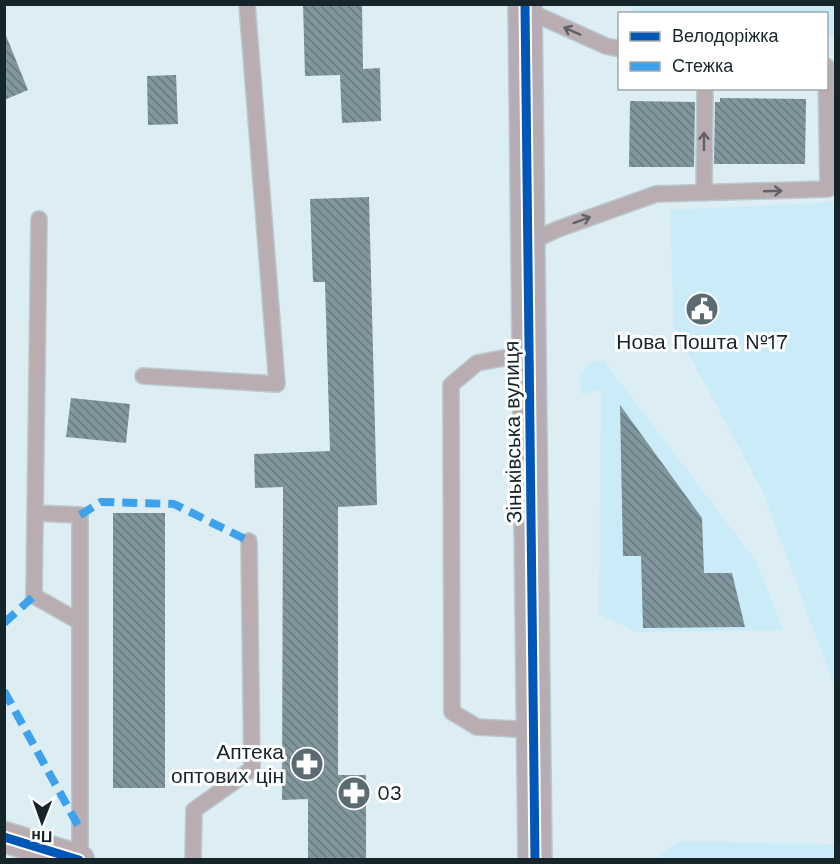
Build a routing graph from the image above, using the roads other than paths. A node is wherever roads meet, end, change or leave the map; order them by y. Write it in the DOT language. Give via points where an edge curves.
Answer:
graph roads {
  1 [pos="247,4"];
  2 [pos="526,7"];
  3 [pos="618,49"];
  4 [pos="705,90"];
  5 [pos="826,90"];
  6 [pos="704,193"];
  7 [pos="39,219"];
  8 [pos="528,243"];
  9 [pos="530,353"];
  10 [pos="143,376"];
  11 [pos="35,513"];
  12 [pos="249,541"];
  13 [pos="80,622"];
  14 [pos="534,729"];
  15 [pos="4,837"];
  16 [pos="80,860"];
  17 [pos="193,860"];
  18 [pos="535,860"];
  1 -- 10 [label="lane" via="277,384"];
  3 -- 2 [label="lane, one-way"];
  2 -- 8 [label="main road, Зіньківська вулиця"];
  6 -- 4 [label="lane, one-way"];
  6 -- 5 [label="lane, one-way" via="828,189"];
  8 -- 6 [label="lane, one-way" via="558,228 656,194"];
  7 -- 11 [label="lane"];
  8 -- 9 [label="main road, Зіньківська вулиця"];
  9 -- 14 [label="main road, Зіньківська вулиця"];
  9 -- 14 [label="lane" via="477,363 451,385 452,712 477,727"];
  11 -- 13 [label="lane" via="34,596"];
  11 -- 13 [label="lane" via="80,515"];
  12 -- 17 [label="lane" via="252,768 194,810"];
  13 -- 16 [label="lane"];
  14 -- 18 [label="main road, Зіньківська вулиця"];
  15 -- 16 [label="street"];
}
